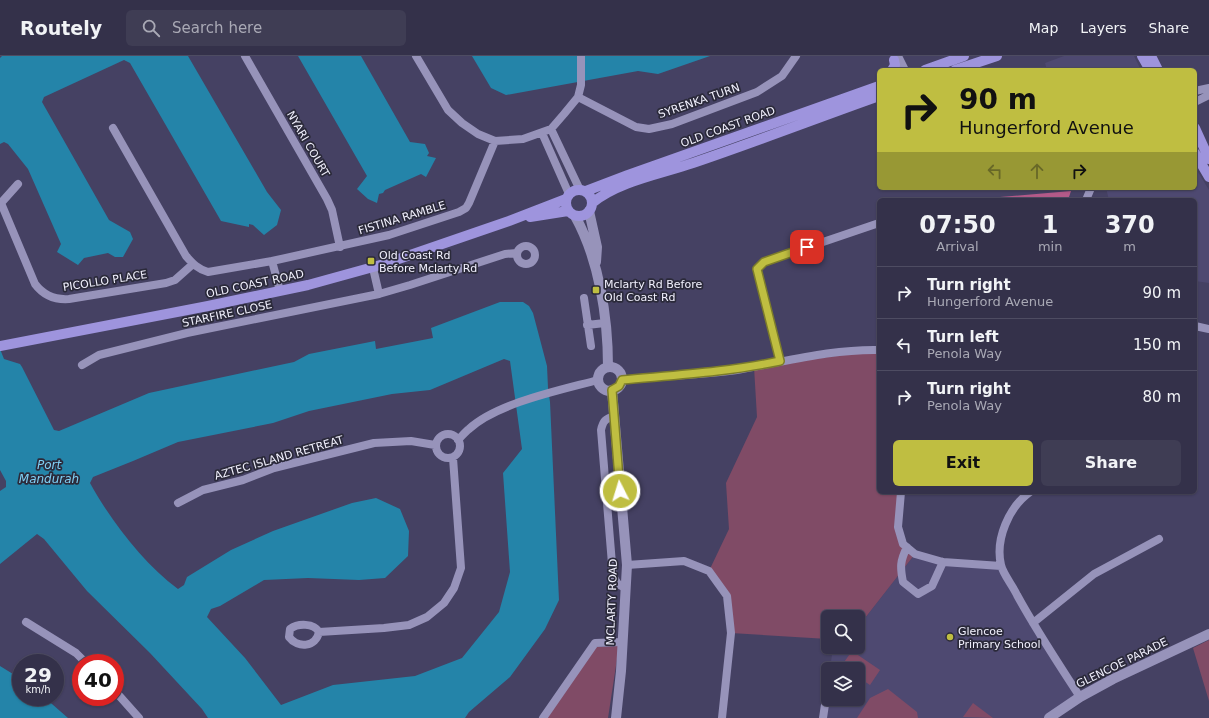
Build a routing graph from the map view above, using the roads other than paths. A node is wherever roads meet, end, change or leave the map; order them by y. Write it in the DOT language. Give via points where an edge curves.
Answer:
graph roads {
  1 [pos="245,56"];
  2 [pos="416,56"];
  3 [pos="581,56"];
  4 [pos="796,56"];
  5 [pos="964,56"];
  6 [pos="997,56"];
  7 [pos="1142,56"];
  8 [pos="1151,56"];
  9 [pos="931,68"];
  10 [pos="961,68"];
  11 [pos="1149,68"];
  12 [pos="1157,68"];
  13 [pos="877,82"];
  14 [pos="877,87"];
  15 [pos="1209,88"];
  16 [pos="1197,91"];
  17 [pos="856,94"];
  18 [pos="1209,95"];
  19 [pos="578,97"];
  20 [pos="877,97"];
  21 [pos="1197,101"];
  22 [pos="113,128"];
  23 [pos="550,129"];
  24 [pos="1197,132"];
  25 [pos="542,133"];
  26 [pos="495,141"];
  27 [pos="1197,156"];
  28 [pos="1209,159"];
  29 [pos="1209,177"];
  30 [pos="18,184"];
  31 [pos="583,190"];
  32 [pos="567,196"];
  33 [pos="0,203"];
  34 [pos="591,207"];
  35 [pos="572,213"];
  36 [pos="509,221"];
  37 [pos="877,224"];
  38 [pos="340,247"];
  39 [pos="517,253"];
  40 [pos="272,261"];
  41 [pos="193,264"];
  42 [pos="596,265"];
  43 [pos="373,268"];
  44 [pos="280,291"];
  45 [pos="379,294"];
  46 [pos="584,298"];
  47 [pos="605,323"];
  48 [pos="587,324"];
  49 [pos="1197,326"];
  50 [pos="1209,329"];
  51 [pos="5,345"];
  52 [pos="591,346"];
  53 [pos="877,350"];
  54 [pos="780,361"];
  55 [pos="82,365"];
  56 [pos="608,367"];
  57 [pos="598,380"];
  58 [pos="622,380"];
  59 [pos="612,390"];
  60 [pos="614,416"];
  61 [pos="458,440"];
  62 [pos="435,445"];
  63 [pos="453,458"];
  64 [pos="902,494"];
  65 [pos="1028,494"];
  66 [pos="178,503"];
  67 [pos="1159,540"];
  68 [pos="907,547"];
  69 [pos="943,562"];
  70 [pos="626,565"];
  71 [pos="1001,566"];
  72 [pos="625,588"];
  73 [pos="26,622"];
  74 [pos="1033,624"];
  75 [pos="319,632"];
  76 [pos="1209,634"];
  77 [pos="622,642"];
  78 [pos="77,654"];
  79 [pos="1080,697"];
  80 [pos="124,702"];
  81 [pos="825,706"];
  82 [pos="136,717"];
  83 [pos="543,718"];
  84 [pos="616,718"];
  85 [pos="722,718"];
  86 [pos="823,718"];
  87 [pos="1049,718"];
  1 -- 38 [label="street, NYARI COURT" via="327,199"];
  2 -- 26 [label="street" via="448,110 462,124"];
  3 -- 19 [label="street" via="581,84"];
  4 -- 19 [label="street, SYRENKA TURN" via="782,76 757,92 672,124 649,129 636,127"];
  5 -- 9 [label="main road"];
  6 -- 10 [label="main road"];
  7 -- 11 [label="main road"];
  8 -- 12 [label="main road"];
  13 -- 17 [label="main road"];
  14 -- 17 [label="main road, OLD COAST ROAD"];
  15 -- 16 [label="street"];
  17 -- 31 [label="main road, OLD COAST ROAD"];
  18 -- 21 [label="street"];
  19 -- 23 [label="street"];
  20 -- 34 [label="main road, OLD COAST ROAD" via="630,183 600,196"];
  22 -- 41 [label="street"];
  23 -- 25 [label="street"];
  23 -- 31 [label="street"];
  24 -- 28 [label="main road"];
  25 -- 26 [label="street" via="523,139"];
  25 -- 32 [label="street"];
  26 -- 38 [label="street, FISTINA RAMBLE" via="466,208 389,236"];
  27 -- 29 [label="main road"];
  30 -- 33 [label="street, PICOLLO PLACE"];
  31 -- 32 [label="main road, OLD COAST ROAD" via="575,190"];
  31 -- 34 [label="main road" via="591,197"];
  32 -- 35 [label="main road" via="566,206"];
  32 -- 36 [label="main road, OLD COAST ROAD"];
  33 -- 41 [label="street, PICOLLO PLACE" via="35,284 52,298 69,299 166,283 174,280"];
  34 -- 35 [label="main road, OLD COAST ROAD" via="583,215"];
  34 -- 42 [label="street" via="597,247"];
  35 -- 36 [label="main road, OLD COAST ROAD"];
  35 -- 42 [label="street"];
  36 -- 43 [label="main road, OLD COAST ROAD"];
  37 -- 54 [label="street" via="764,262 757,269"];
  38 -- 40 [label="street, FISTINA RAMBLE"];
  39 -- 45 [label="street, STARFIRE CLOSE" via="505,254"];
  40 -- 41 [label="street, FISTINA RAMBLE" via="208,272"];
  40 -- 44 [label="street"];
  42 -- 47 [label="street"];
  43 -- 44 [label="main road, OLD COAST ROAD"];
  43 -- 45 [label="street"];
  44 -- 51 [label="main road, OLD COAST ROAD"];
  45 -- 55 [label="street, STARFIRE CLOSE" via="179,335 99,355"];
  46 -- 48 [label="street"];
  47 -- 48 [label="street"];
  47 -- 56 [label="street"];
  48 -- 52 [label="street"];
  49 -- 50 [label="street"];
  53 -- 54 [label="street" via="847,350"];
  54 -- 58 [label="street" via="723,371"];
  56 -- 57 [label="street" via="601,370"];
  56 -- 58 [label="street" via="618,370"];
  57 -- 59 [label="street" via="601,387"];
  57 -- 61 [label="street" via="515,404 486,416"];
  58 -- 59 [label="street" via="619,386"];
  59 -- 60 [label="street, MCLARTY ROAD"];
  60 -- 70 [label="street, MCLARTY ROAD"];
  60 -- 72 [label="street" via="603,421 601,430 613,576 618,584"];
  61 -- 62 [label="street" via="447,434 438,438"];
  61 -- 63 [label="street" via="460,448"];
  62 -- 63 [label="street" via="440,456"];
  62 -- 66 [label="street, AZTEC ISLAND RETREAT" via="411,441 374,443 274,468 243,480 203,490"];
  63 -- 75 [label="street" via="461,568 454,588 444,603 409,625"];
  64 -- 68 [label="street" via="898,527 903,544"];
  65 -- 71 [label="street" via="1006,522 1000,545"];
  67 -- 74 [label="street" via="1094,574"];
  68 -- 69 [label="street" via="915,554"];
  68 -- 69 [label="street" via="900,567 903,582 918,594 932,586"];
  69 -- 71 [label="street"];
  70 -- 72 [label="street, MCLARTY ROAD"];
  70 -- 85 [label="street" via="684,561 709,571 727,596 731,633"];
  71 -- 74 [label="street"];
  72 -- 77 [label="street, MCLARTY ROAD"];
  73 -- 78 [label="street"];
  74 -- 79 [label="street"];
  76 -- 79 [label="street, GLENCOE PARADE"];
  77 -- 83 [label="street" via="595,643"];
  77 -- 84 [label="street, MCLARTY ROAD"];
  79 -- 87 [label="street, GLENCOE PARADE"];
  80 -- 82 [label="street"];
  81 -- 86 [label="street"];
}
